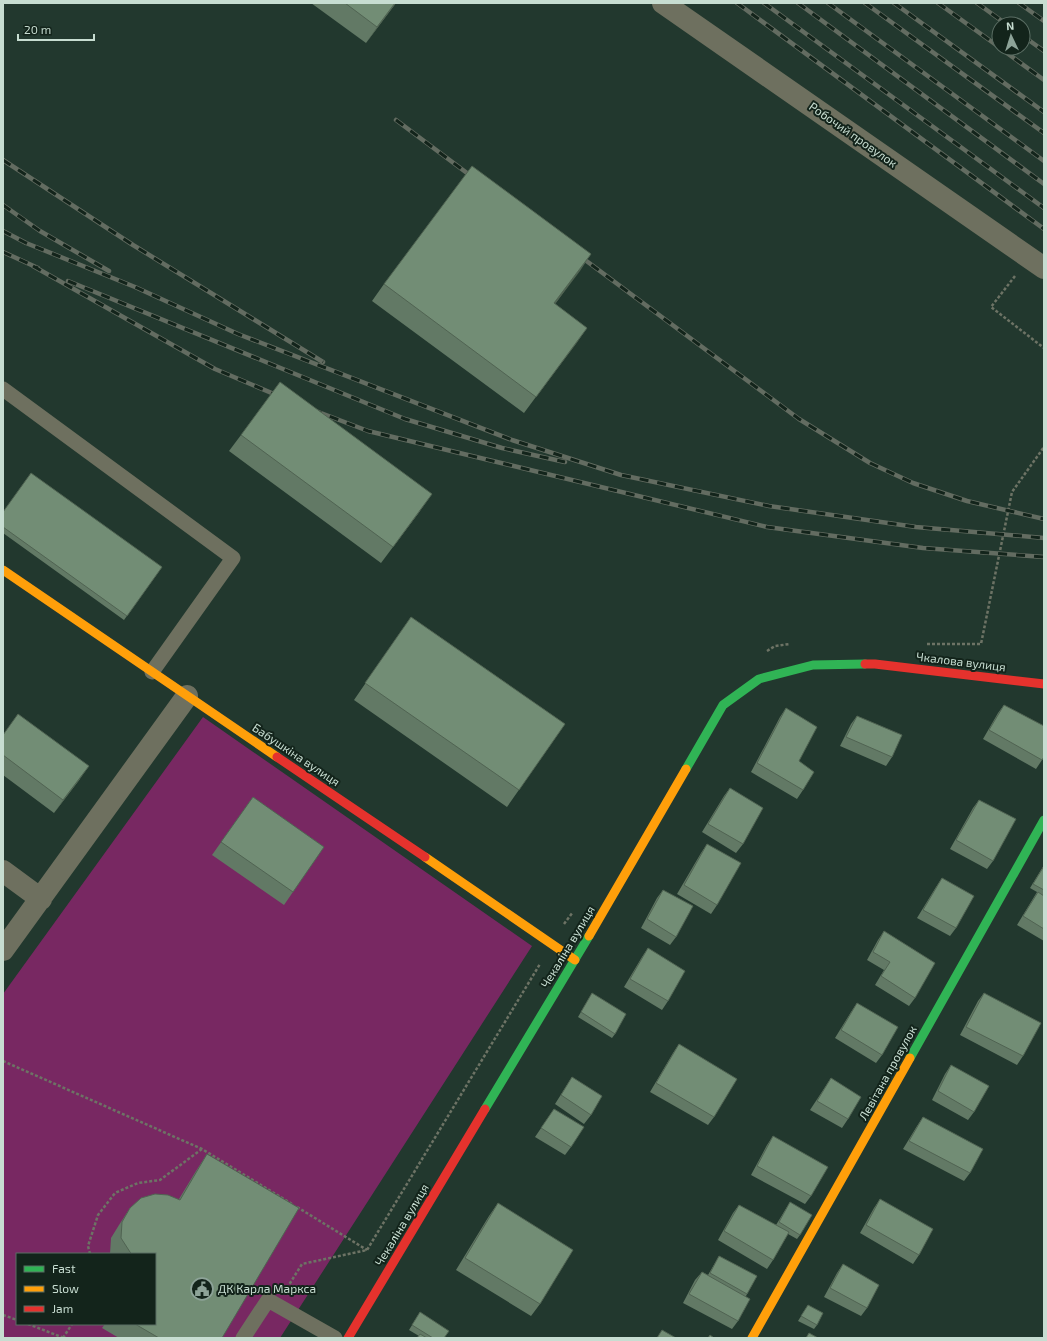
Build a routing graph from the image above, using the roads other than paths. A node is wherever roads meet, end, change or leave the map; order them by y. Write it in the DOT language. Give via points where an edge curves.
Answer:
graph roads {
  1 [pos="663,3"];
  2 [pos="1044,268"];
  3 [pos="3,389"];
  4 [pos="3,570"];
  5 [pos="875,664"];
  6 [pos="152,672"];
  7 [pos="1044,684"];
  8 [pos="187,696"];
  9 [pos="1044,820"];
  10 [pos="3,872"];
  11 [pos="41,899"];
  12 [pos="3,950"];
  13 [pos="575,960"];
  14 [pos="243,1338"];
  15 [pos="335,1338"];
  16 [pos="348,1338"];
  17 [pos="752,1338"];
  1 -- 2 [label="street, Робочий провулок"];
  3 -- 6 [label="lane" via="233,558"];
  4 -- 6 [label="street, Бабушкіна вулиця"];
  5 -- 7 [label="street, Чкалова вулиця"];
  5 -- 13 [label="street, Чекаліна вулиця" via="813,665 759,679 723,705"];
  6 -- 8 [label="street, Бабушкіна вулиця"];
  8 -- 11 [label="street"];
  8 -- 13 [label="street, Бабушкіна вулиця"];
  9 -- 17 [label="street, Левітана провулок"];
  10 -- 11 [label="street"];
  11 -- 12 [label="street"];
  13 -- 16 [label="street, Чекаліна вулиця"];
  14 -- 15 [label="lane" via="268,1300"];
}
